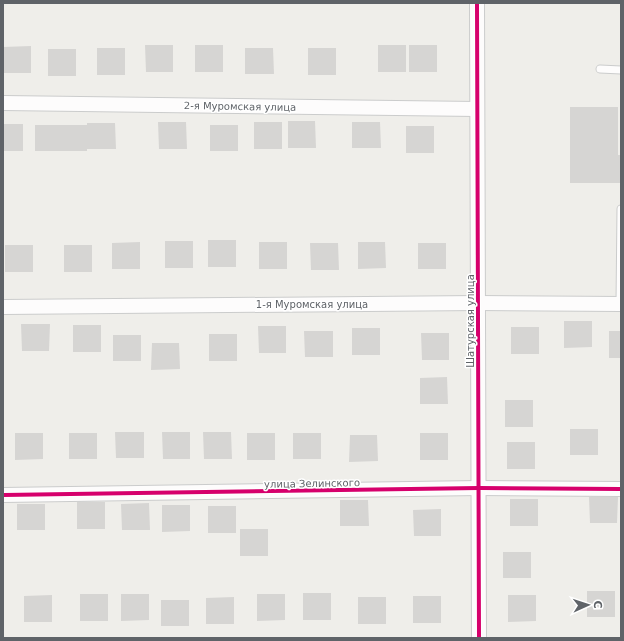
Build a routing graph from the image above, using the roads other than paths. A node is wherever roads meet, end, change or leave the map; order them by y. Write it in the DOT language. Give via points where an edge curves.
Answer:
graph roads {
  1 [pos="477,3"];
  2 [pos="600,69"];
  3 [pos="621,70"];
  4 [pos="3,103"];
  5 [pos="477,109"];
  6 [pos="621,209"];
  7 [pos="478,303"];
  8 [pos="621,304"];
  9 [pos="3,306"];
  10 [pos="478,488"];
  11 [pos="621,489"];
  12 [pos="3,495"];
  13 [pos="479,638"];
  1 -- 5 [label="street, Шатурская улица"];
  2 -- 3 [label="lane"];
  4 -- 5 [label="street, 2-я Муромская улица"];
  5 -- 7 [label="street, Шатурская улица"];
  6 -- 8 [label="lane"];
  7 -- 8 [label="street, 1-я Муромская улица"];
  7 -- 9 [label="street, 1-я Муромская улица"];
  7 -- 10 [label="street, Шатурская улица"];
  10 -- 11 [label="street, улица Зелинского"];
  10 -- 12 [label="street, улица Зелинского"];
  10 -- 13 [label="street, Шатурская улица"];
}
